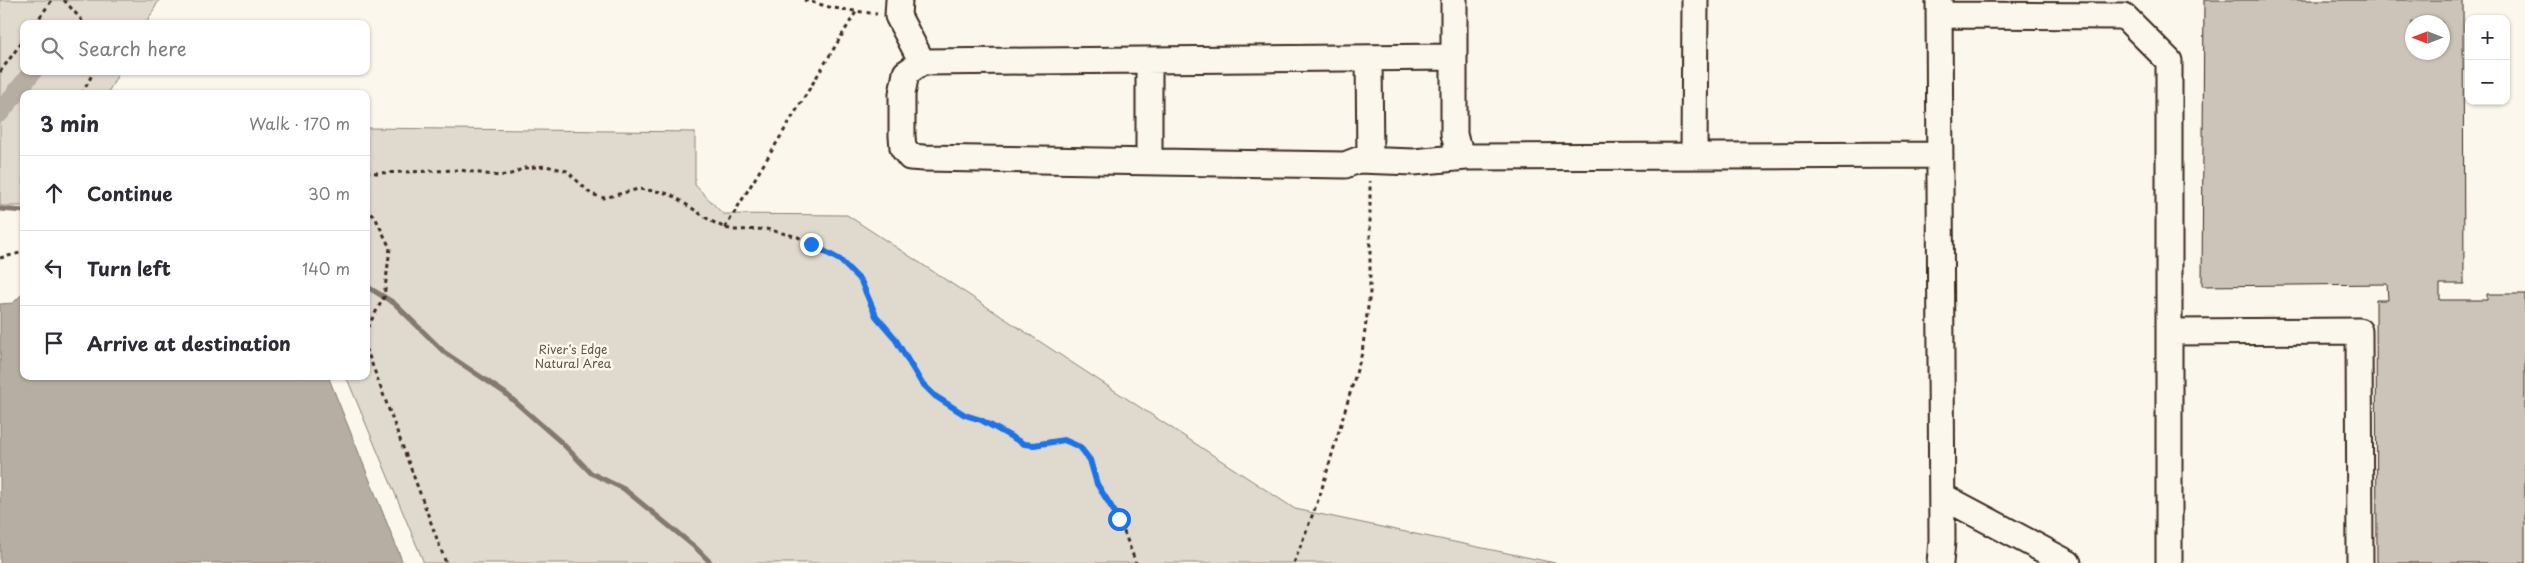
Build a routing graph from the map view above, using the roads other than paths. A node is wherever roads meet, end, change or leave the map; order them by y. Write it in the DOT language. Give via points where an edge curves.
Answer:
graph roads {
  1 [pos="1454,0"];
  2 [pos="1695,0"];
  3 [pos="1939,7"];
  4 [pos="898,8"];
  5 [pos="1454,57"];
  6 [pos="1369,58"];
  7 [pos="1149,60"];
  8 [pos="922,62"];
  9 [pos="1940,155"];
  10 [pos="1694,156"];
  11 [pos="1466,157"];
  12 [pos="1370,160"];
  13 [pos="1149,162"];
  14 [pos="2169,332"];
  15 [pos="1942,496"];
  16 [pos="1940,563"];
  17 [pos="2068,563"];
  18 [pos="2169,563"];
  19 [pos="2360,563"];
  1 -- 5 [label="street"];
  2 -- 10 [label="street"];
  3 -- 9 [label="street"];
  3 -- 14 [label="street" via="2124,16 2169,61"];
  4 -- 8 [label="street"];
  5 -- 6 [label="street"];
  5 -- 11 [label="street" via="1454,134 1457,146"];
  6 -- 7 [label="street"];
  6 -- 12 [label="street"];
  7 -- 8 [label="street"];
  7 -- 13 [label="street"];
  8 -- 13 [label="street" via="906,73 902,94 903,148 910,157"];
  9 -- 10 [label="street"];
  9 -- 15 [label="street"];
  10 -- 11 [label="street"];
  11 -- 12 [label="street" via="1414,162"];
  12 -- 13 [label="street" via="1345,165"];
  14 -- 18 [label="street"];
  14 -- 19 [label="street" via="2359,331"];
  15 -- 16 [label="street"];
  15 -- 17 [label="street"];
}
